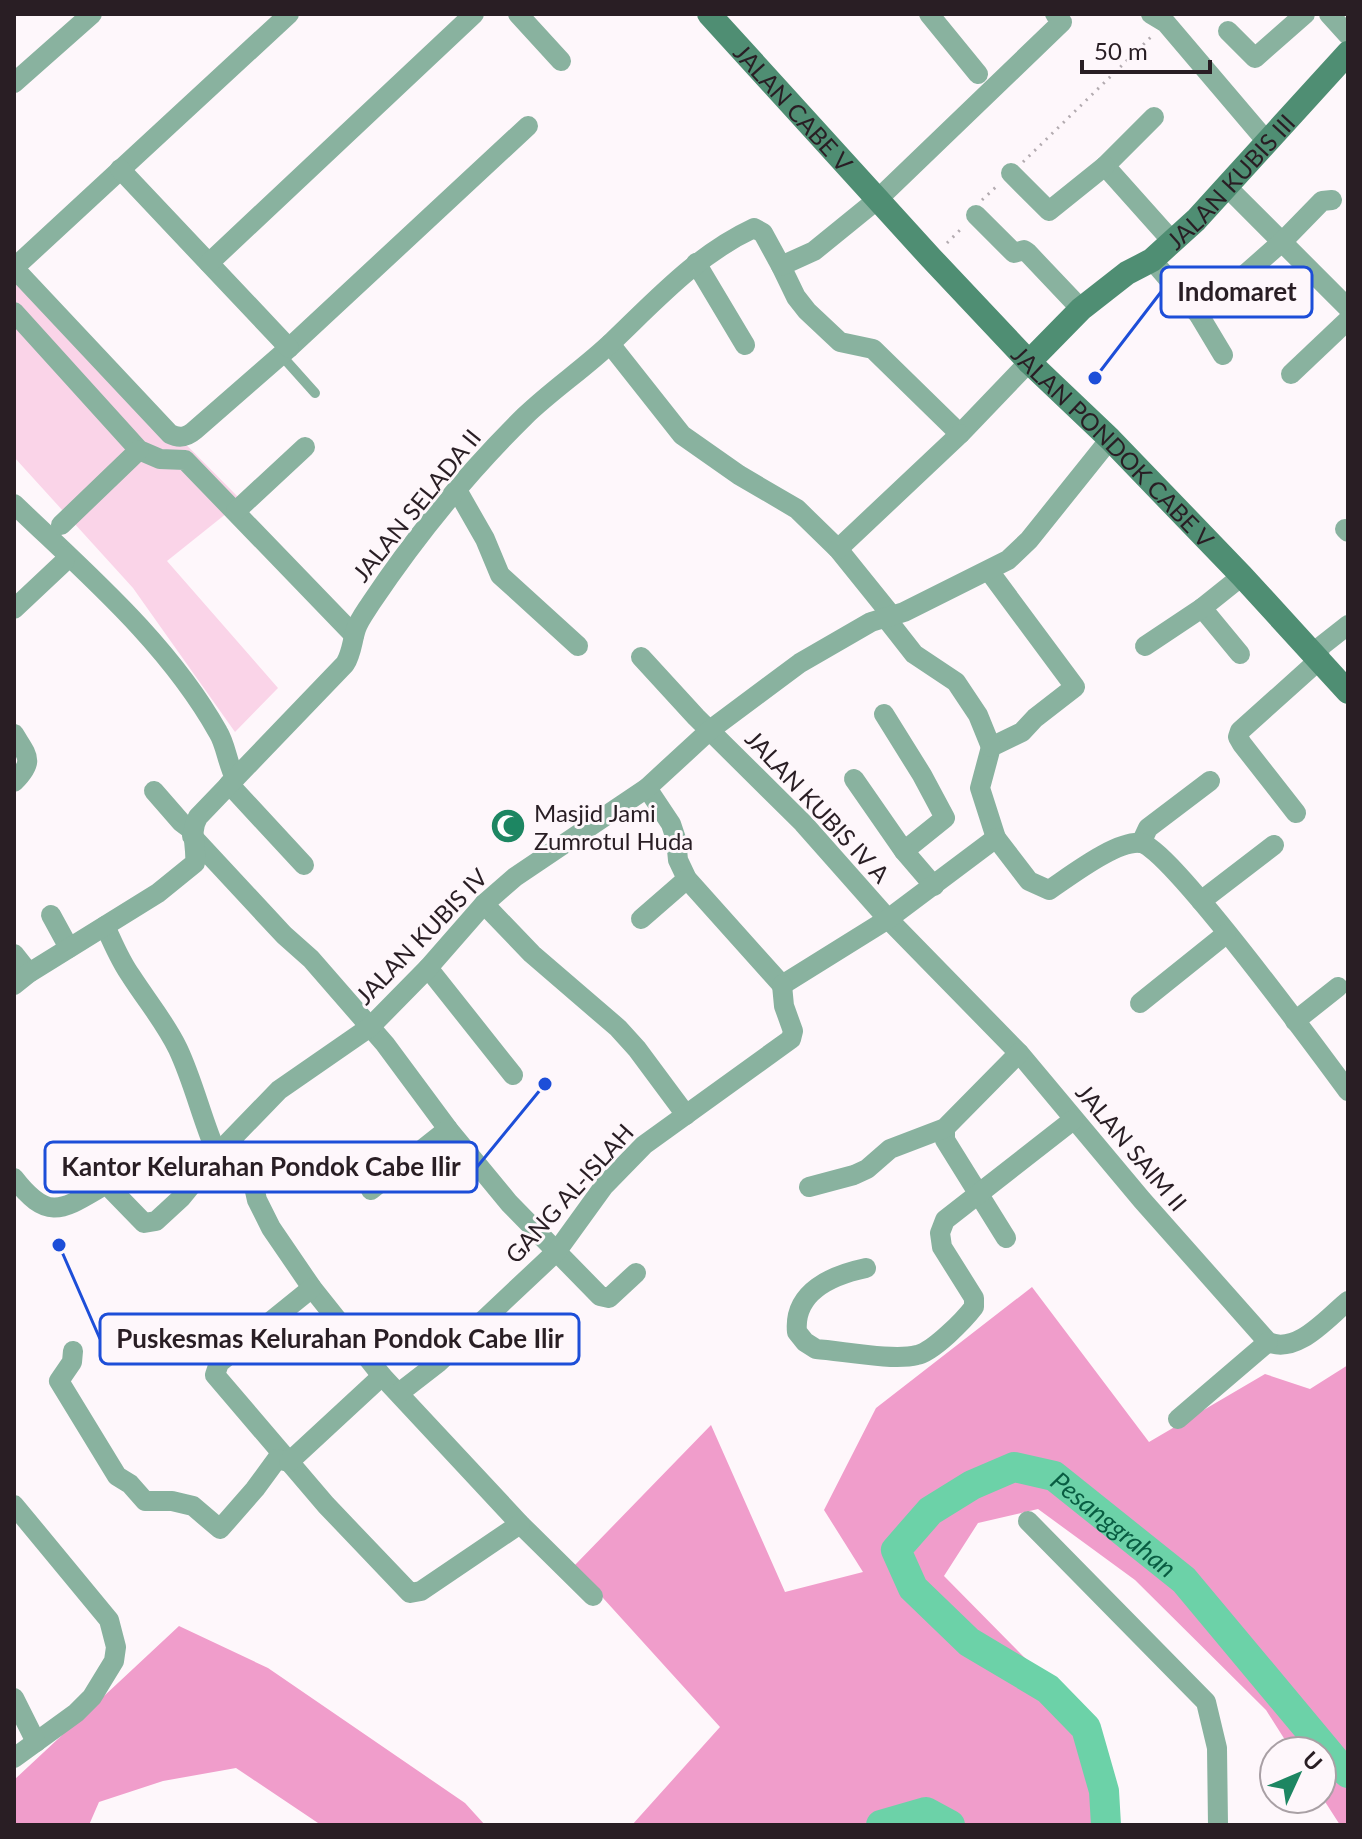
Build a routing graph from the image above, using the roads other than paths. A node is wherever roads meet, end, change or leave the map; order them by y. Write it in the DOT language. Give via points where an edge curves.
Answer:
graph roads {
  1 [pos="92,14"];
  2 [pos="474,14"];
  3 [pos="518,14"];
  4 [pos="709,14"];
  5 [pos="929,14"];
  6 [pos="1055,14"];
  7 [pos="1305,14"];
  8 [pos="1329,14"];
  9 [pos="281,16"];
  10 [pos="1159,18"];
  11 [pos="1228,31"];
  12 [pos="1348,35"];
  13 [pos="1348,53"];
  14 [pos="561,61"];
  15 [pos="978,74"];
  16 [pos="14,83"];
  17 [pos="1154,117"];
  18 [pos="528,126"];
  19 [pos="1268,143"];
  20 [pos="1105,166"];
  21 [pos="120,169"];
  22 [pos="1011,173"];
  23 [pos="1227,187"];
  24 [pos="878,199"];
  25 [pos="1332,200"];
  26 [pos="976,215"];
  27 [pos="1172,241"];
  28 [pos="1283,241"];
  29 [pos="1152,260"];
  30 [pos="209,263"];
  31 [pos="696,263"];
  32 [pos="781,266"];
  33 [pos="1348,308"];
  34 [pos="1081,309"];
  35 [pos="14,312"];
  36 [pos="1199,315"];
  37 [pos="1348,320"];
  38 [pos="610,344"];
  39 [pos="745,345"];
  40 [pos="285,351"];
  41 [pos="1223,355"];
  42 [pos="1029,362"];
  43 [pos="1291,374"];
  44 [pos="315,393"];
  45 [pos="960,434"];
  46 [pos="1110,439"];
  47 [pos="305,447"];
  48 [pos="139,450"];
  49 [pos="457,490"];
  50 [pos="15,508"];
  51 [pos="236,511"];
  52 [pos="61,525"];
  53 [pos="838,549"];
  54 [pos="66,556"];
  55 [pos="989,571"];
  56 [pos="1242,576"];
  57 [pos="1202,608"];
  58 [pos="14,609"];
  59 [pos="888,616"];
  60 [pos="1348,625"];
  61 [pos="354,635"];
  62 [pos="578,646"];
  63 [pos="1145,646"];
  64 [pos="1240,654"];
  65 [pos="641,657"];
  66 [pos="1318,661"];
  67 [pos="1348,692"];
  68 [pos="884,714"];
  69 [pos="710,730"];
  70 [pos="14,734"];
  71 [pos="991,747"];
  72 [pos="854,779"];
  73 [pos="232,781"];
  74 [pos="1210,781"];
  75 [pos="14,782"];
  76 [pos="647,788"];
  77 [pos="154,791"];
  78 [pos="1296,813"];
  79 [pos="193,834"];
  80 [pos="996,838"];
  81 [pos="1141,843"];
  82 [pos="1274,845"];
  83 [pos="904,851"];
  84 [pos="304,865"];
  85 [pos="687,879"];
  86 [pos="934,886"];
  87 [pos="1201,901"];
  88 [pos="484,904"];
  89 [pos="51,915"];
  90 [pos="641,919"];
  91 [pos="888,919"];
  92 [pos="105,926"];
  93 [pos="1226,934"];
  94 [pos="69,948"];
  95 [pos="14,954"];
  96 [pos="428,968"];
  97 [pos="21,979"];
  98 [pos="782,985"];
  99 [pos="1338,987"];
  100 [pos="1140,1003"];
  101 [pos="1295,1021"];
  102 [pos="370,1027"];
  103 [pos="1019,1053"];
  104 [pos="513,1075"];
  105 [pos="1348,1091"];
  106 [pos="686,1115"];
  107 [pos="1073,1120"];
  108 [pos="945,1128"];
  109 [pos="448,1129"];
  110 [pos="224,1147"];
  111 [pos="14,1178"];
  112 [pos="809,1187"];
  113 [pos="371,1190"];
  114 [pos="980,1193"];
  115 [pos="1006,1238"];
  116 [pos="557,1251"];
  117 [pos="866,1268"];
  118 [pos="636,1273"];
  119 [pos="312,1288"];
  120 [pos="1348,1301"];
  121 [pos="1268,1342"];
  122 [pos="73,1351"];
  123 [pos="382,1376"];
  124 [pos="399,1393"];
  125 [pos="1178,1419"];
  126 [pos="289,1462"];
  127 [pos="14,1505"];
  128 [pos="1028,1521"];
  129 [pos="520,1524"];
  130 [pos="593,1596"];
  131 [pos="14,1698"];
  132 [pos="36,1742"];
  133 [pos="14,1758"];
  134 [pos="1218,1825"];
  1 -- 16 [label="street"];
  2 -- 30 [label="street"];
  3 -- 14 [label="street"];
  4 -- 24 [label="street, JALAN CABE V"];
  5 -- 15 [label="street"];
  6 -- 24 [label="street" via="1062,22"];
  7 -- 11 [label="street" via="1255,58"];
  8 -- 12 [label="street"];
  9 -- 21 [label="street"];
  10 -- 19 [label="street"];
  13 -- 19 [label="street, JALAN KUBIS III"];
  17 -- 20 [label="street"];
  18 -- 40 [label="street"];
  19 -- 23 [label="street, JALAN KUBIS III"];
  20 -- 22 [label="street" via="1049,211"];
  20 -- 27 [label="street"];
  21 -- 30 [label="street"];
  21 -- 40 [label="street" via="14,268 175,437 188,436"];
  23 -- 27 [label="street, JALAN KUBIS III"];
  23 -- 28 [label="street"];
  24 -- 32 [label="street" via="814,251"];
  24 -- 42 [label="street, JALAN PONDOK CABE V"];
  25 -- 28 [label="street" via="1322,201"];
  26 -- 34 [label="street" via="1014,253 1027,252"];
  27 -- 29 [label="street, JALAN KUBIS III"];
  28 -- 33 [label="street"];
  28 -- 36 [label="street"];
  29 -- 34 [label="street, JALAN KUBIS III"];
  29 -- 36 [label="street"];
  30 -- 40 [label="street"];
  31 -- 32 [label="street, JALAN SELADA II" via="754,228 763,233"];
  31 -- 38 [label="street, JALAN SELADA II"];
  31 -- 39 [label="street"];
  32 -- 45 [label="street" via="796,297 840,342 873,349"];
  34 -- 42 [label="street, JALAN KUBIS III"];
  35 -- 48 [label="street"];
  36 -- 41 [label="street"];
  37 -- 43 [label="street"];
  38 -- 49 [label="street, JALAN SELADA II" via="527,414"];
  38 -- 53 [label="street" via="682,435 785,500"];
  40 -- 44 [label="lane"];
  42 -- 45 [label="street"];
  42 -- 46 [label="street, JALAN PONDOK CABE V"];
  45 -- 53 [label="street"];
  46 -- 55 [label="street, JALAN KUBIS IV" via="1029,540"];
  46 -- 56 [label="street, JALAN PONDOK CABE V"];
  47 -- 51 [label="street"];
  48 -- 51 [label="street" via="160,459 185,460"];
  48 -- 52 [label="street"];
  49 -- 61 [label="street, JALAN SELADA II" via="392,573"];
  49 -- 62 [label="street" via="500,575"];
  50 -- 54 [label="street"];
  51 -- 61 [label="street"];
  53 -- 59 [label="street"];
  54 -- 58 [label="street"];
  54 -- 73 [label="street" via="132,617 186,683 221,736"];
  55 -- 59 [label="street, JALAN KUBIS IV"];
  55 -- 71 [label="street" via="1075,687 1022,732"];
  56 -- 57 [label="street"];
  56 -- 66 [label="street, JALAN PONDOK CABE V"];
  57 -- 63 [label="street"];
  57 -- 64 [label="street"];
  59 -- 69 [label="street, JALAN KUBIS IV" via="800,663"];
  59 -- 71 [label="street" via="914,654 956,682"];
  60 -- 66 [label="street" via="1320,647"];
  61 -- 73 [label="street, JALAN SELADA II" via="345,664"];
  65 -- 69 [label="street, JALAN KUBIS IV A"];
  66 -- 67 [label="street, JALAN PONDOK CABE V"];
  66 -- 78 [label="street" via="1238,737"];
  68 -- 83 [label="street" via="945,818"];
  69 -- 76 [label="street, JALAN KUBIS IV"];
  69 -- 91 [label="street, JALAN KUBIS IV A"];
  70 -- 75 [label="street" via="28,761"];
  71 -- 80 [label="street" via="980,788"];
  72 -- 83 [label="street"];
  73 -- 79 [label="street, JALAN SELADA II" via="198,817"];
  73 -- 84 [label="street"];
  74 -- 81 [label="street" via="1148,828"];
  76 -- 85 [label="street" via="671,824"];
  76 -- 88 [label="street, JALAN KUBIS IV"];
  77 -- 79 [label="street"];
  79 -- 92 [label="street, JALAN SELADA II" via="195,863"];
  79 -- 102 [label="street"];
  80 -- 81 [label="street" via="1029,881 1049,890 1106,855"];
  80 -- 86 [label="street"];
  81 -- 87 [label="street" via="1154,850"];
  82 -- 87 [label="street"];
  83 -- 86 [label="street"];
  85 -- 90 [label="street"];
  85 -- 98 [label="street"];
  86 -- 91 [label="street"];
  87 -- 93 [label="street"];
  88 -- 96 [label="street, JALAN KUBIS IV"];
  88 -- 106 [label="street" via="532,954 618,1028"];
  89 -- 94 [label="street"];
  91 -- 98 [label="street"];
  91 -- 103 [label="street, JALAN SAIM II"];
  92 -- 94 [label="street, JALAN SELADA II"];
  92 -- 110 [label="street" via="177,1047 202,1120"];
  93 -- 100 [label="street"];
  93 -- 101 [label="street"];
  94 -- 97 [label="street, JALAN SELADA II"];
  95 -- 97 [label="street"];
  96 -- 102 [label="street, JALAN KUBIS IV"];
  96 -- 104 [label="street"];
  98 -- 106 [label="street, GANG AL-ISLAH" via="791,1039"];
  99 -- 101 [label="street"];
  101 -- 105 [label="street"];
  102 -- 109 [label="street"];
  102 -- 110 [label="street, JALAN KUBIS IV" via="279,1090"];
  103 -- 107 [label="street, JALAN SAIM II"];
  103 -- 108 [label="street"];
  106 -- 116 [label="street, GANG AL-ISLAH" via="621,1167"];
  107 -- 114 [label="street"];
  107 -- 121 [label="street, JALAN SAIM II"];
  108 -- 112 [label="street" via="890,1149 854,1175"];
  108 -- 114 [label="street" via="943,1137"];
  109 -- 113 [label="street"];
  109 -- 116 [label="street"];
  110 -- 111 [label="street, JALAN KUBIS IV" via="152,1224 144,1223 109,1187 53,1208 28,1195"];
  110 -- 119 [label="street" via="250,1169 271,1228"];
  114 -- 115 [label="street"];
  114 -- 117 [label="street" via="945,1220 940,1233 942,1247 974,1298 974,1307 928,1350 903,1357 816,1349 797,1332 799,1311 814,1289 841,1273"];
  116 -- 118 [label="street" via="600,1296 613,1295"];
  116 -- 124 [label="street, GANG AL-ISLAH"];
  119 -- 123 [label="street"];
  119 -- 126 [label="street" via="215,1368 217,1380"];
  120 -- 121 [label="street" via="1296,1342"];
  121 -- 125 [label="street"];
  122 -- 126 [label="street" via="59,1381 117,1476 145,1501 193,1506 220,1529 277,1459"];
  123 -- 124 [label="street"];
  123 -- 126 [label="street"];
  124 -- 129 [label="street"];
  126 -- 129 [label="street" via="410,1593 421,1591"];
  127 -- 132 [label="street" via="109,1620 116,1647 114,1661 92,1697"];
  128 -- 134 [label="street" via="1206,1702 1217,1748"];
  129 -- 130 [label="street"];
  131 -- 132 [label="street"];
  132 -- 133 [label="street"];
}
